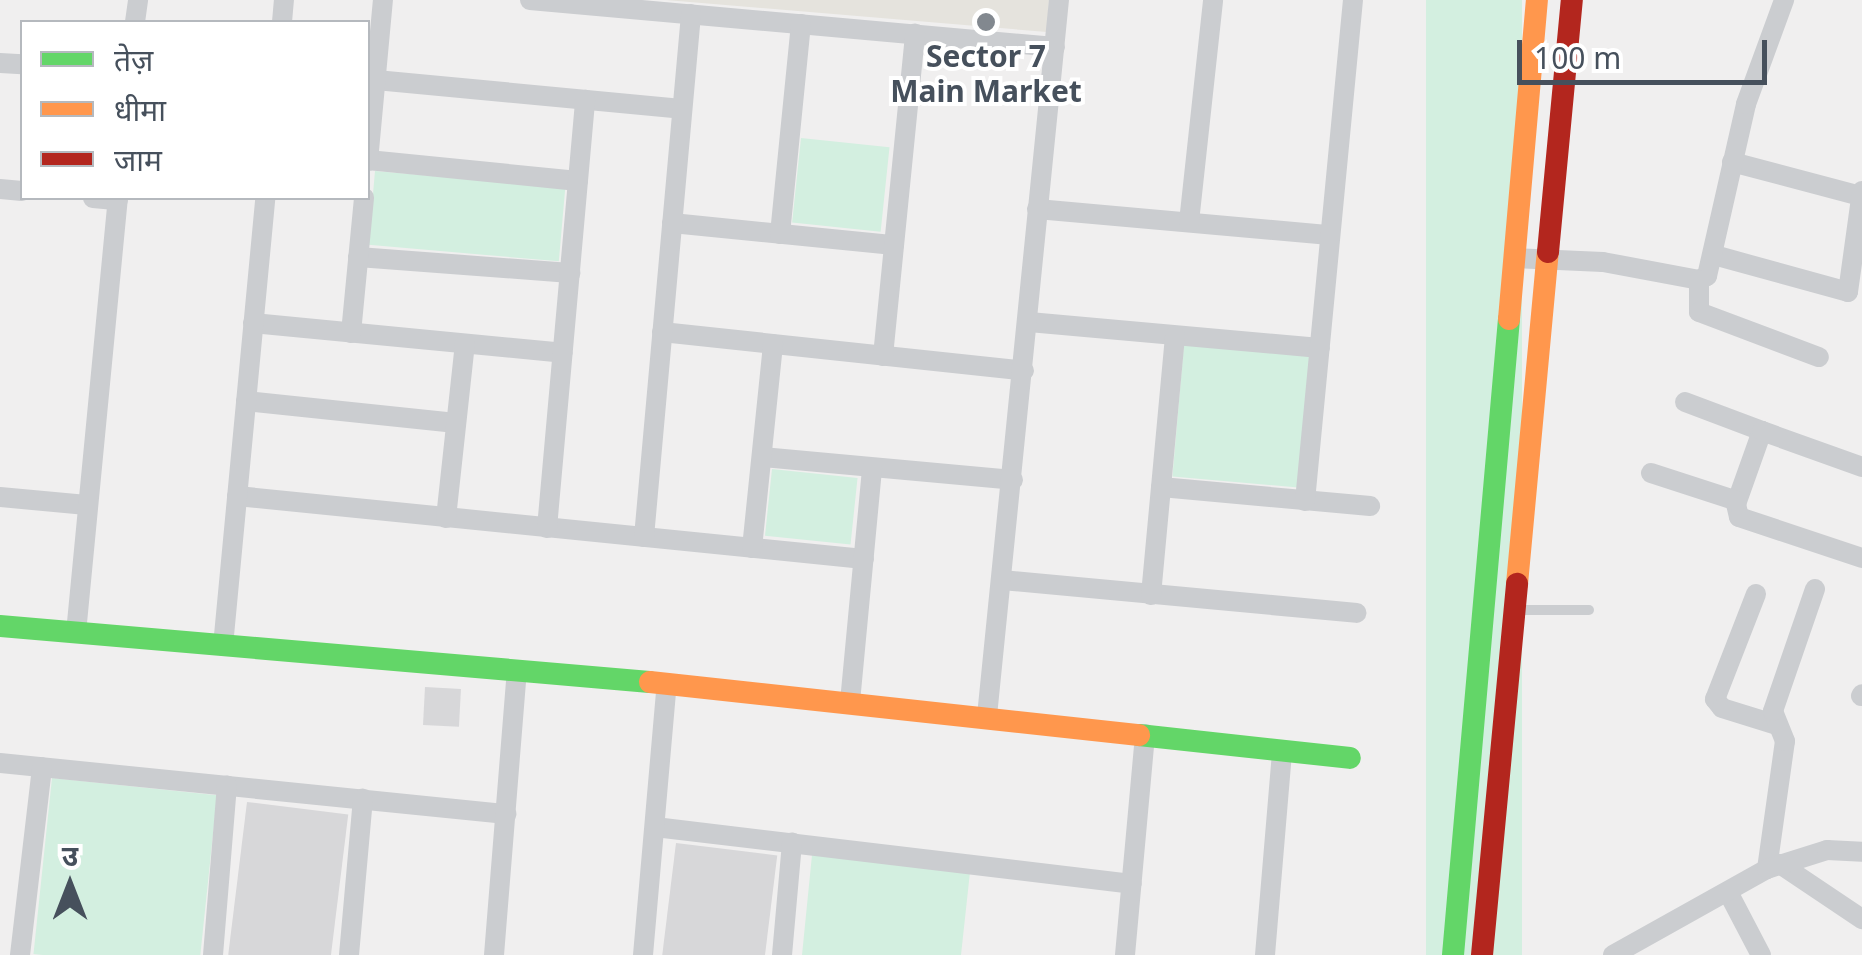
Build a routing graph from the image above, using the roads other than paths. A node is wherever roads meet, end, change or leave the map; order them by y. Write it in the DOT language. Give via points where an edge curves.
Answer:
graph roads {
  1 [pos="384,0"];
  2 [pos="530,0"];
  3 [pos="1059,0"];
  4 [pos="1213,0"];
  5 [pos="1354,0"];
  6 [pos="1537,0"];
  7 [pos="1572,0"];
  8 [pos="1784,0"];
  9 [pos="690,14"];
  10 [pos="801,24"];
  11 [pos="915,34"];
  12 [pos="1055,47"];
  13 [pos="376,80"];
  14 [pos="585,100"];
  15 [pos="682,109"];
  16 [pos="370,141"];
  17 [pos="370,161"];
  18 [pos="1732,162"];
  19 [pos="578,181"];
  20 [pos="1862,194"];
  21 [pos="118,200"];
  22 [pos="265,200"];
  23 [pos="364,200"];
  24 [pos="1037,209"];
  25 [pos="1189,222"];
  26 [pos="672,223"];
  27 [pos="780,234"];
  28 [pos="1330,235"];
  29 [pos="894,245"];
  30 [pos="1714,256"];
  31 [pos="358,257"];
  32 [pos="1550,257"];
  33 [pos="1514,258"];
  34 [pos="570,274"];
  35 [pos="1699,280"];
  36 [pos="1028,322"];
  37 [pos="254,324"];
  38 [pos="662,332"];
  39 [pos="351,333"];
  40 [pos="1175,336"];
  41 [pos="464,344"];
  42 [pos="773,344"];
  43 [pos="1320,348"];
  44 [pos="562,353"];
  45 [pos="883,356"];
  46 [pos="1819,357"];
  47 [pos="1024,371"];
  48 [pos="246,401"];
  49 [pos="1685,402"];
  50 [pos="456,422"];
  51 [pos="1762,432"];
  52 [pos="762,457"];
  53 [pos="1862,467"];
  54 [pos="872,468"];
  55 [pos="1651,472"];
  56 [pos="1013,480"];
  57 [pos="1160,487"];
  58 [pos="237,496"];
  59 [pos="0,498"];
  60 [pos="1305,501"];
  61 [pos="1737,501"];
  62 [pos="87,505"];
  63 [pos="1370,506"];
  64 [pos="446,518"];
  65 [pos="546,528"];
  66 [pos="644,537"];
  67 [pos="752,548"];
  68 [pos="1862,558"];
  69 [pos="864,559"];
  70 [pos="1002,580"];
  71 [pos="1816,589"];
  72 [pos="1756,594"];
  73 [pos="1151,595"];
  74 [pos="1482,608"];
  75 [pos="1516,610"];
  76 [pos="1589,610"];
  77 [pos="1356,613"];
  78 [pos="0,626"];
  79 [pos="76,633"];
  80 [pos="223,646"];
  81 [pos="518,672"];
  82 [pos="667,683"];
  83 [pos="850,702"];
  84 [pos="987,716"];
  85 [pos="1777,725"];
  86 [pos="1145,734"];
  87 [pos="1282,751"];
  88 [pos="1350,758"];
  89 [pos="0,762"];
  90 [pos="42,767"];
  91 [pos="227,786"];
  92 [pos="363,799"];
  93 [pos="506,814"];
  94 [pos="655,827"];
  95 [pos="792,842"];
  96 [pos="1862,852"];
  97 [pos="1773,866"];
  98 [pos="1132,884"];
  99 [pos="1728,892"];
  100 [pos="1862,919"];
  101 [pos="1639,949"];
  102 [pos="20,955"];
  103 [pos="213,955"];
  104 [pos="348,955"];
  105 [pos="494,955"];
  106 [pos="644,955"];
  107 [pos="782,955"];
  108 [pos="1125,955"];
  109 [pos="1265,955"];
  110 [pos="1452,955"];
  111 [pos="1482,955"];
  112 [pos="1614,955"];
  113 [pos="1760,955"];
  1 -- 13 [label="street"];
  2 -- 9 [label="street"];
  3 -- 12 [label="street"];
  4 -- 25 [label="street"];
  5 -- 28 [label="street"];
  6 -- 33 [label="street"];
  7 -- 32 [label="street"];
  8 -- 18 [label="street"];
  9 -- 10 [label="street"];
  9 -- 15 [label="street"];
  10 -- 11 [label="street"];
  10 -- 27 [label="street"];
  11 -- 12 [label="street"];
  11 -- 29 [label="street"];
  12 -- 24 [label="street"];
  13 -- 14 [label="street"];
  13 -- 16 [label="street"];
  14 -- 15 [label="street"];
  14 -- 19 [label="street"];
  15 -- 26 [label="street"];
  17 -- 19 [label="street"];
  18 -- 20 [label="street"];
  18 -- 30 [label="street"];
  19 -- 34 [label="street"];
  20 -- 30 [label="street" via="1848,292"];
  21 -- 62 [label="street"];
  22 -- 37 [label="street"];
  23 -- 31 [label="street"];
  24 -- 25 [label="street"];
  24 -- 36 [label="street"];
  25 -- 28 [label="street"];
  26 -- 27 [label="street"];
  26 -- 38 [label="street"];
  27 -- 29 [label="street"];
  28 -- 43 [label="street"];
  29 -- 45 [label="street"];
  30 -- 35 [label="street"];
  31 -- 34 [label="street"];
  31 -- 39 [label="street"];
  32 -- 33 [label="street"];
  32 -- 35 [label="street"];
  32 -- 75 [label="street"];
  33 -- 74 [label="street"];
  34 -- 44 [label="street"];
  35 -- 46 [label="street" via="1699,312"];
  36 -- 40 [label="street"];
  36 -- 47 [label="street"];
  37 -- 39 [label="street"];
  37 -- 48 [label="street"];
  38 -- 42 [label="street"];
  38 -- 66 [label="street"];
  39 -- 41 [label="street"];
  40 -- 43 [label="street"];
  40 -- 57 [label="street"];
  41 -- 44 [label="street"];
  41 -- 50 [label="street"];
  42 -- 45 [label="street"];
  42 -- 52 [label="street"];
  43 -- 60 [label="street"];
  44 -- 65 [label="street"];
  45 -- 47 [label="street"];
  47 -- 56 [label="street"];
  48 -- 50 [label="street"];
  48 -- 58 [label="street"];
  49 -- 51 [label="street"];
  50 -- 64 [label="street"];
  51 -- 53 [label="street"];
  51 -- 61 [label="street"];
  52 -- 54 [label="street"];
  52 -- 67 [label="street"];
  54 -- 56 [label="street"];
  54 -- 69 [label="street"];
  55 -- 61 [label="street"];
  56 -- 70 [label="street"];
  57 -- 60 [label="street"];
  57 -- 73 [label="street"];
  58 -- 64 [label="street"];
  58 -- 80 [label="street"];
  59 -- 62 [label="street"];
  60 -- 63 [label="street"];
  61 -- 68 [label="street" via="1739,517"];
  62 -- 79 [label="street"];
  64 -- 65 [label="street"];
  65 -- 66 [label="street"];
  66 -- 67 [label="street"];
  67 -- 69 [label="street"];
  69 -- 83 [label="street"];
  70 -- 73 [label="street"];
  70 -- 84 [label="street"];
  71 -- 85 [label="street" via="1774,706"];
  72 -- 85 [label="street" via="1715,700"];
  73 -- 77 [label="street"];
  74 -- 75 [label="lane"];
  74 -- 110 [label="street"];
  75 -- 76 [label="lane"];
  75 -- 111 [label="street"];
  78 -- 79 [label="street"];
  79 -- 80 [label="street"];
  80 -- 81 [label="street"];
  81 -- 82 [label="street"];
  81 -- 93 [label="street"];
  82 -- 83 [label="street"];
  82 -- 94 [label="street"];
  83 -- 84 [label="street"];
  84 -- 86 [label="street"];
  85 -- 97 [label="street" via="1784,748"];
  86 -- 87 [label="street"];
  86 -- 98 [label="street"];
  87 -- 88 [label="street"];
  87 -- 109 [label="street"];
  89 -- 90 [label="street"];
  90 -- 91 [label="street"];
  90 -- 102 [label="street"];
  91 -- 92 [label="street"];
  91 -- 103 [label="street"];
  92 -- 93 [label="street"];
  92 -- 104 [label="street"];
  93 -- 105 [label="street"];
  94 -- 95 [label="street"];
  94 -- 106 [label="street"];
  95 -- 98 [label="street"];
  95 -- 107 [label="street"];
  96 -- 97 [label="street" via="1827,850"];
  97 -- 99 [label="street"];
  97 -- 100 [label="street"];
  98 -- 108 [label="street"];
  99 -- 101 [label="street"];
  99 -- 113 [label="street"];
  101 -- 112 [label="street"];
}
